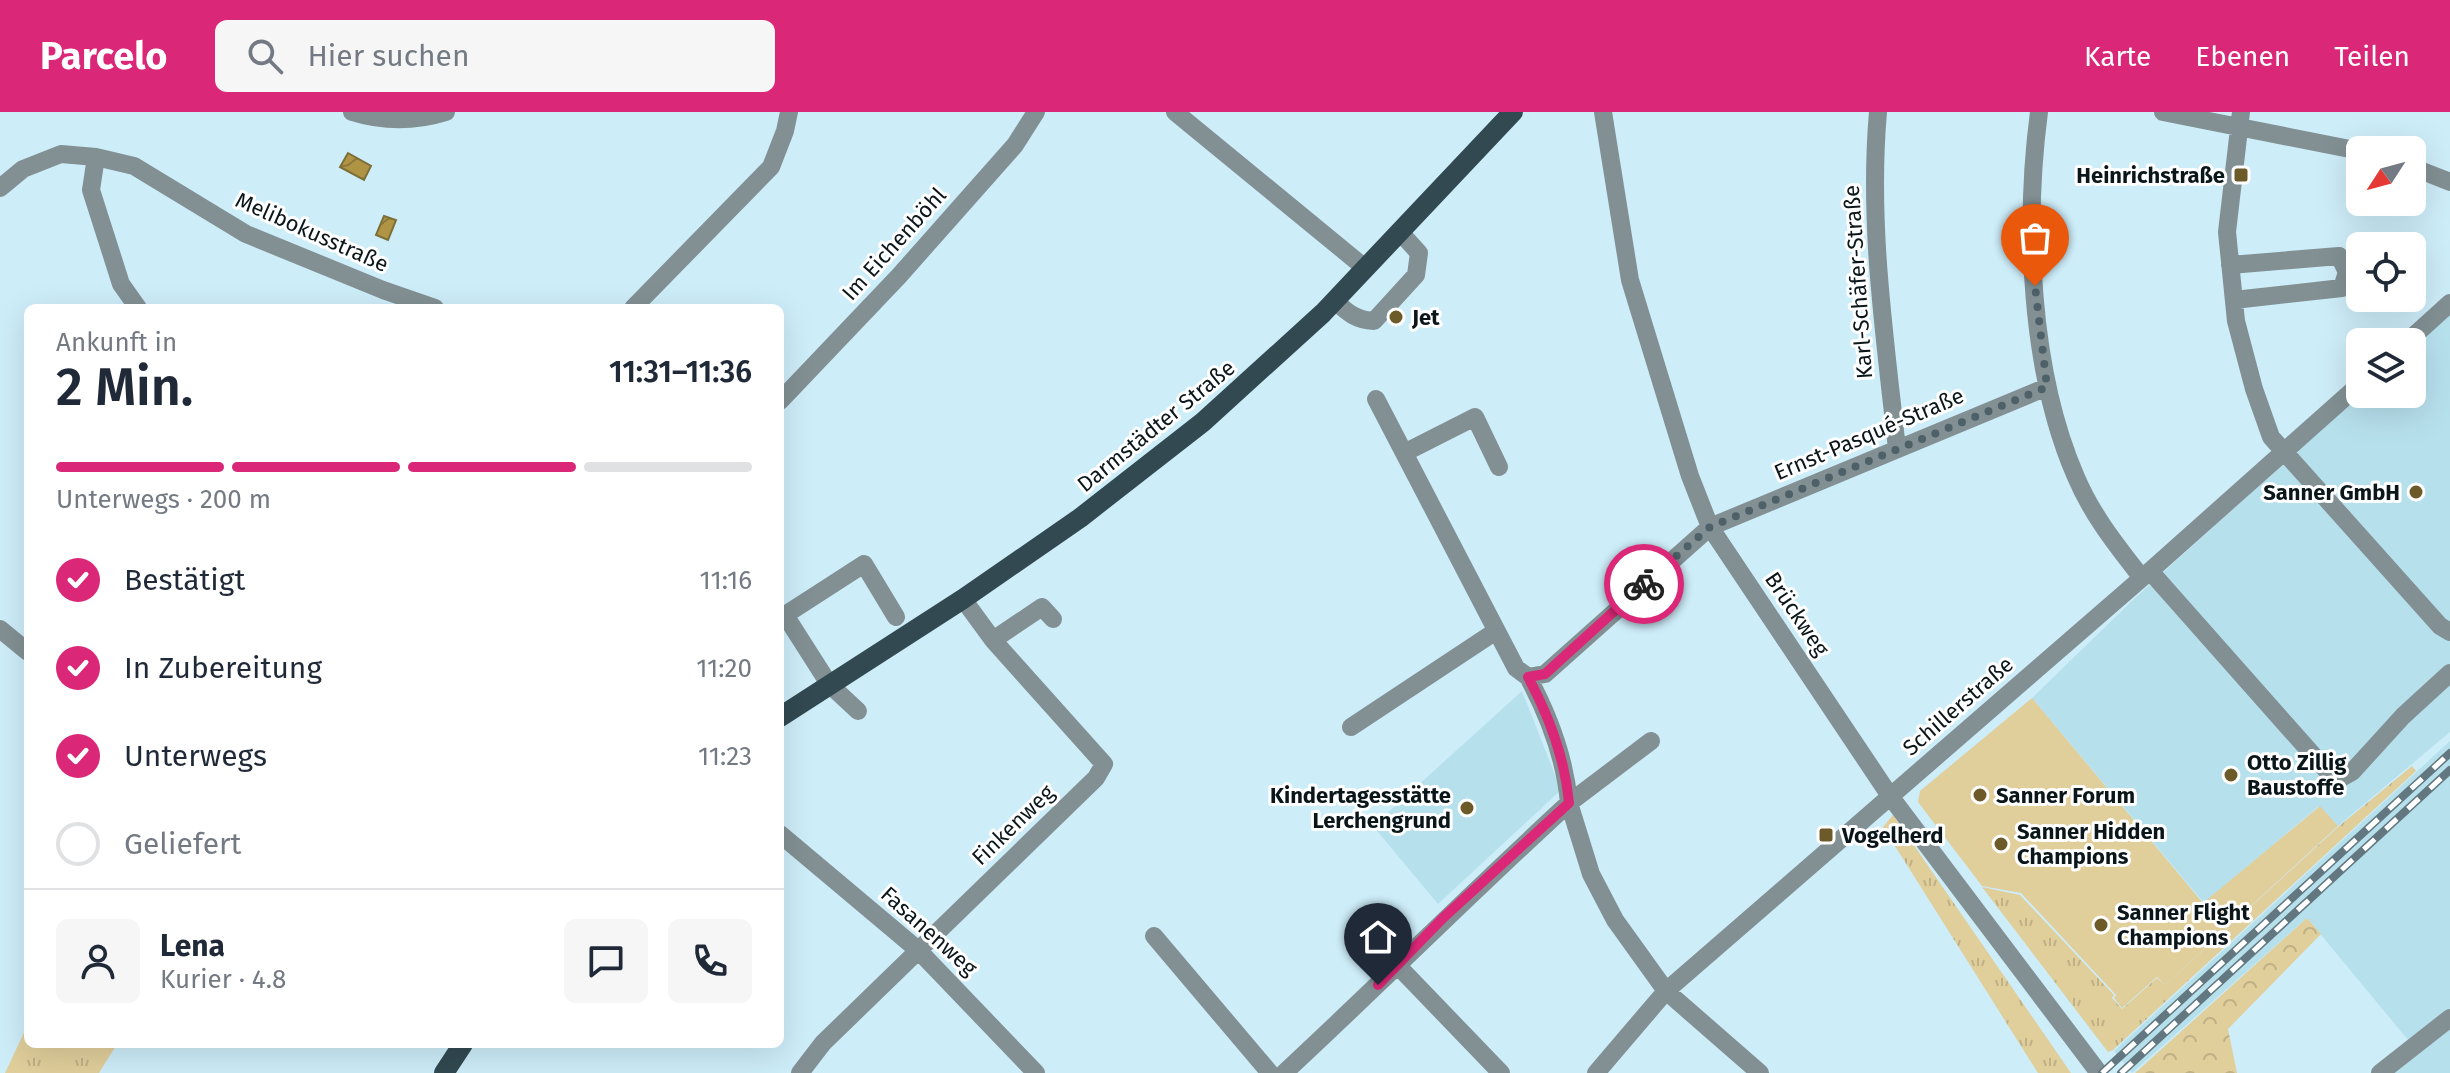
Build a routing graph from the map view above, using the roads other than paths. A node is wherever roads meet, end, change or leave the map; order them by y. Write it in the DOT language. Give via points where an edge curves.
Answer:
graph roads {
  1 [pos="352,112"];
  2 [pos="446,112"];
  3 [pos="789,112"];
  4 [pos="1036,112"];
  5 [pos="1175,112"];
  6 [pos="1513,112"];
  7 [pos="1603,112"];
  8 [pos="1878,112"];
  9 [pos="2039,112"];
  10 [pos="2163,112"];
  11 [pos="2239,120"];
  12 [pos="2346,147"];
  13 [pos="96,157"];
  14 [pos="2426,173"];
  15 [pos="2450,182"];
  16 [pos="0,188"];
  17 [pos="1400,232"];
  18 [pos="2230,265"];
  19 [pos="1365,268"];
  20 [pos="2234,300"];
  21 [pos="1335,301"];
  22 [pos="2450,303"];
  23 [pos="135,304"];
  24 [pos="423,304"];
  25 [pos="637,304"];
  26 [pos="2422,328"];
  27 [pos="2047,387"];
  28 [pos="784,397"];
  29 [pos="2346,397"];
  30 [pos="1376,399"];
  31 [pos="1897,449"];
  32 [pos="2284,452"];
  33 [pos="1404,453"];
  34 [pos="1499,467"];
  35 [pos="1710,527"];
  36 [pos="2146,575"];
  37 [pos="963,599"];
  38 [pos="896,617"];
  39 [pos="1053,619"];
  40 [pos="0,629"];
  41 [pos="1496,631"];
  42 [pos="2450,632"];
  43 [pos="993,640"];
  44 [pos="24,649"];
  45 [pos="2450,673"];
  46 [pos="1528,677"];
  47 [pos="829,684"];
  48 [pos="858,711"];
  49 [pos="784,714"];
  50 [pos="1351,727"];
  51 [pos="1651,741"];
  52 [pos="1890,796"];
  53 [pos="1569,803"];
  54 [pos="784,837"];
  55 [pos="1154,936"];
  56 [pos="918,950"];
  57 [pos="1398,966"];
  58 [pos="1666,991"];
  59 [pos="2450,1018"];
  60 [pos="460,1048"];
  61 [pos="807,1070"];
  62 [pos="2386,1071"];
  63 [pos="444,1073"];
  64 [pos="1036,1073"];
  65 [pos="1270,1073"];
  66 [pos="1284,1073"];
  67 [pos="1501,1073"];
  68 [pos="1596,1073"];
  69 [pos="1760,1073"];
  70 [pos="2099,1073"];
  1 -- 2 [label="street" via="407,120"];
  3 -- 25 [label="street" via="771,167"];
  4 -- 28 [label="street, Im Eichenböhl" via="1015,145 910,265"];
  5 -- 19 [label="street"];
  6 -- 17 [label="main road, Darmstädter Straße"];
  7 -- 35 [label="street, Brückweg" via="1630,280"];
  8 -- 31 [label="street, Karl-Schäfer-Straße" via="1873,163 1876,256"];
  9 -- 27 [label="street" via="2032,224"];
  10 -- 11 [label="street"];
  11 -- 12 [label="street"];
  11 -- 18 [label="street" via="2227,232"];
  13 -- 16 [label="street, Melibokusstraße" via="61,154 23,169"];
  13 -- 23 [label="street" via="91,190 121,284"];
  13 -- 24 [label="street, Melibokusstraße" via="134,166 246,234"];
  14 -- 15 [label="street"];
  17 -- 19 [label="main road, Darmstädter Straße"];
  17 -- 21 [label="street" via="1419,253 1416,275 1374,321 1351,316"];
  18 -- 20 [label="street"];
  18 -- 20 [label="street" via="2339,256 2347,272 2342,288"];
  19 -- 21 [label="main road, Darmstädter Straße"];
  20 -- 32 [label="street" via="2254,389 2271,437"];
  21 -- 37 [label="main road, Darmstädter Straße" via="1138,474"];
  22 -- 26 [label="street"];
  27 -- 31 [label="street, Ernst-Pasqué-Straße"];
  27 -- 36 [label="street" via="2076,478 2106,532"];
  29 -- 32 [label="street, Schillerstraße"];
  30 -- 33 [label="street"];
  31 -- 35 [label="street, Ernst-Pasqué-Straße"];
  32 -- 36 [label="street, Schillerstraße"];
  32 -- 42 [label="street"];
  33 -- 34 [label="street" via="1475,417"];
  33 -- 41 [label="street"];
  35 -- 46 [label="street, Ernst-Pasqué-Straße" via="1545,674"];
  35 -- 52 [label="street, Brückweg"];
  36 -- 45 [label="street" via="2336,781 2352,772"];
  36 -- 52 [label="street, Schillerstraße"];
  37 -- 43 [label="street, Finkenweg"];
  37 -- 47 [label="main road, Darmstädter Straße"];
  38 -- 47 [label="street" via="864,564 785,615"];
  39 -- 43 [label="street" via="1042,607"];
  40 -- 44 [label="street"];
  41 -- 46 [label="street" via="1516,668"];
  41 -- 50 [label="street"];
  43 -- 56 [label="street, Finkenweg" via="1104,764 1096,778"];
  46 -- 53 [label="street" via="1567,777"];
  47 -- 48 [label="street"];
  47 -- 49 [label="main road, Darmstädter Straße"];
  51 -- 53 [label="street"];
  52 -- 58 [label="street, Schillerstraße"];
  52 -- 70 [label="street, Brückweg"];
  53 -- 57 [label="street"];
  53 -- 58 [label="street" via="1591,874 1615,920"];
  54 -- 56 [label="street, Fasanenweg"];
  55 -- 65 [label="street"];
  56 -- 61 [label="street, Finkenweg"];
  56 -- 64 [label="street, Fasanenweg"];
  57 -- 66 [label="street"];
  57 -- 67 [label="street"];
  58 -- 68 [label="street, Schillerstraße"];
  58 -- 69 [label="street"];
  59 -- 62 [label="street"];
  60 -- 63 [label="main road"];
}
